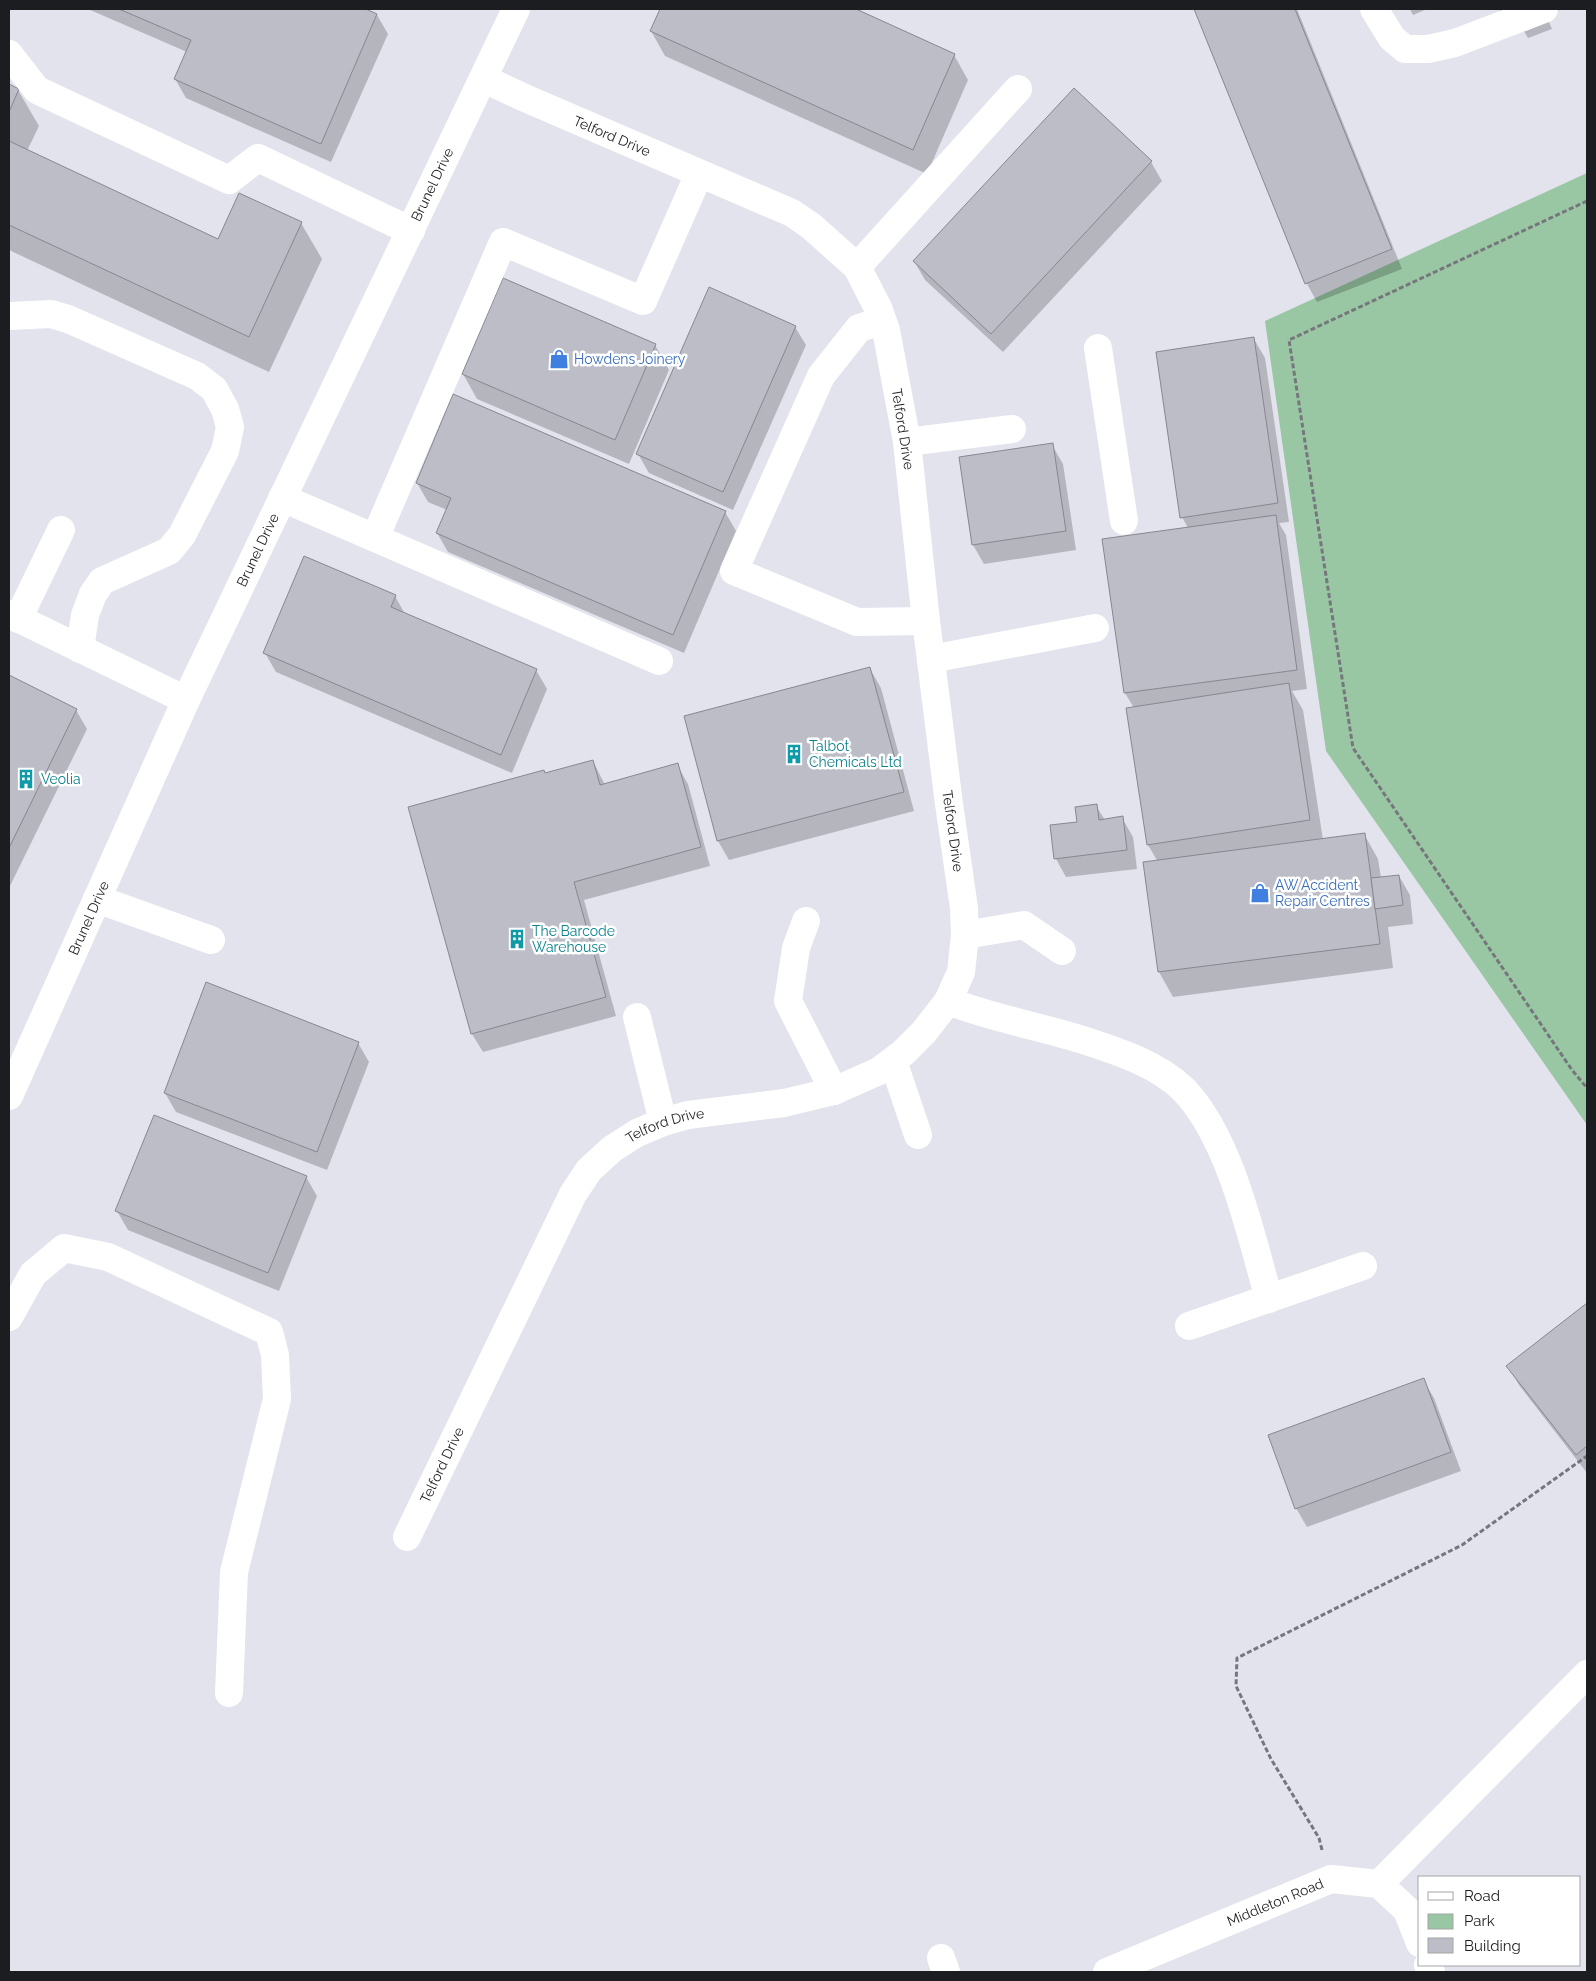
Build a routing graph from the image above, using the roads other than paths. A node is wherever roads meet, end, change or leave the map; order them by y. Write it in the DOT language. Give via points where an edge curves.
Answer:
graph roads {
  1 [pos="516,9"];
  2 [pos="1374,9"];
  3 [pos="1544,9"];
  4 [pos="9,54"];
  5 [pos="484,78"];
  6 [pos="1018,89"];
  7 [pos="699,174"];
  8 [pos="411,231"];
  9 [pos="857,267"];
  10 [pos="9,316"];
  11 [pos="882,321"];
  12 [pos="1098,348"];
  13 [pos="1012,429"];
  14 [pos="907,442"];
  15 [pos="282,498"];
  16 [pos="1124,521"];
  17 [pos="61,530"];
  18 [pos="375,538"];
  19 [pos="13,617"];
  20 [pos="926,622"];
  21 [pos="1095,628"];
  22 [pos="80,649"];
  23 [pos="931,659"];
  24 [pos="659,661"];
  25 [pos="186,700"];
  26 [pos="97,899"];
  27 [pos="806,921"];
  28 [pos="965,935"];
  29 [pos="211,940"];
  30 [pos="1062,951"];
  31 [pos="948,1001"];
  32 [pos="637,1017"];
  33 [pos="893,1061"];
  34 [pos="834,1091"];
  35 [pos="9,1096"];
  36 [pos="663,1122"];
  37 [pos="918,1135"];
  38 [pos="1363,1266"];
  39 [pos="1269,1299"];
  40 [pos="9,1317"];
  41 [pos="1189,1326"];
  42 [pos="406,1537"];
  43 [pos="1587,1674"];
  44 [pos="229,1693"];
  45 [pos="1379,1884"];
  46 [pos="1418,1938"];
  47 [pos="1107,1972"];
  1 -- 5 [label="street, Brunel Drive"];
  2 -- 3 [label="street" via="1392,38 1405,49 1428,49 1455,43"];
  4 -- 8 [label="street" via="37,90 229,180 258,158"];
  5 -- 7 [label="street, Telford Drive"];
  5 -- 8 [label="street, Brunel Drive"];
  6 -- 9 [label="street"];
  7 -- 9 [label="street, Telford Drive" via="792,213"];
  7 -- 18 [label="street" via="642,301 503,242"];
  8 -- 15 [label="street, Brunel Drive"];
  9 -- 11 [label="street, Telford Drive"];
  10 -- 22 [label="street" via="51,314 68,319 197,376 214,389 230,427 225,451 182,535 169,551 102,581 93,594 86,615"];
  11 -- 14 [label="street, Telford Drive"];
  11 -- 20 [label="street" via="859,328 821,376 734,571 857,622"];
  12 -- 16 [label="street"];
  13 -- 14 [label="street"];
  14 -- 20 [label="street, Telford Drive"];
  15 -- 18 [label="street"];
  15 -- 25 [label="street, Brunel Drive"];
  17 -- 19 [label="street"];
  18 -- 24 [label="street"];
  19 -- 22 [label="street"];
  20 -- 23 [label="street, Telford Drive"];
  21 -- 23 [label="street"];
  22 -- 25 [label="street"];
  23 -- 28 [label="street, Telford Drive"];
  25 -- 26 [label="street, Brunel Drive"];
  26 -- 29 [label="street"];
  26 -- 35 [label="street, Brunel Drive"];
  27 -- 34 [label="street" via="796,948 788,1001"];
  28 -- 30 [label="street" via="1024,925"];
  28 -- 31 [label="street, Telford Drive" via="961,972"];
  31 -- 33 [label="street, Telford Drive" via="924,1032"];
  31 -- 39 [label="street" via="1130,1057 1159,1071 1183,1090 1220,1145 1246,1215"];
  32 -- 36 [label="street"];
  33 -- 34 [label="street, Telford Drive" via="872,1075"];
  33 -- 37 [label="street"];
  34 -- 36 [label="street, Telford Drive" via="784,1103 688,1115"];
  36 -- 42 [label="street, Telford Drive" via="612,1149 590,1170 573,1194"];
  38 -- 39 [label="street"];
  39 -- 41 [label="street"];
  40 -- 44 [label="street" via="33,1274 64,1248 108,1257 269,1332 275,1355 277,1399 234,1572"];
  43 -- 45 [label="street"];
  45 -- 46 [label="street" via="1407,1910"];
  45 -- 47 [label="street, Middleton Road" via="1331,1879"];
}
